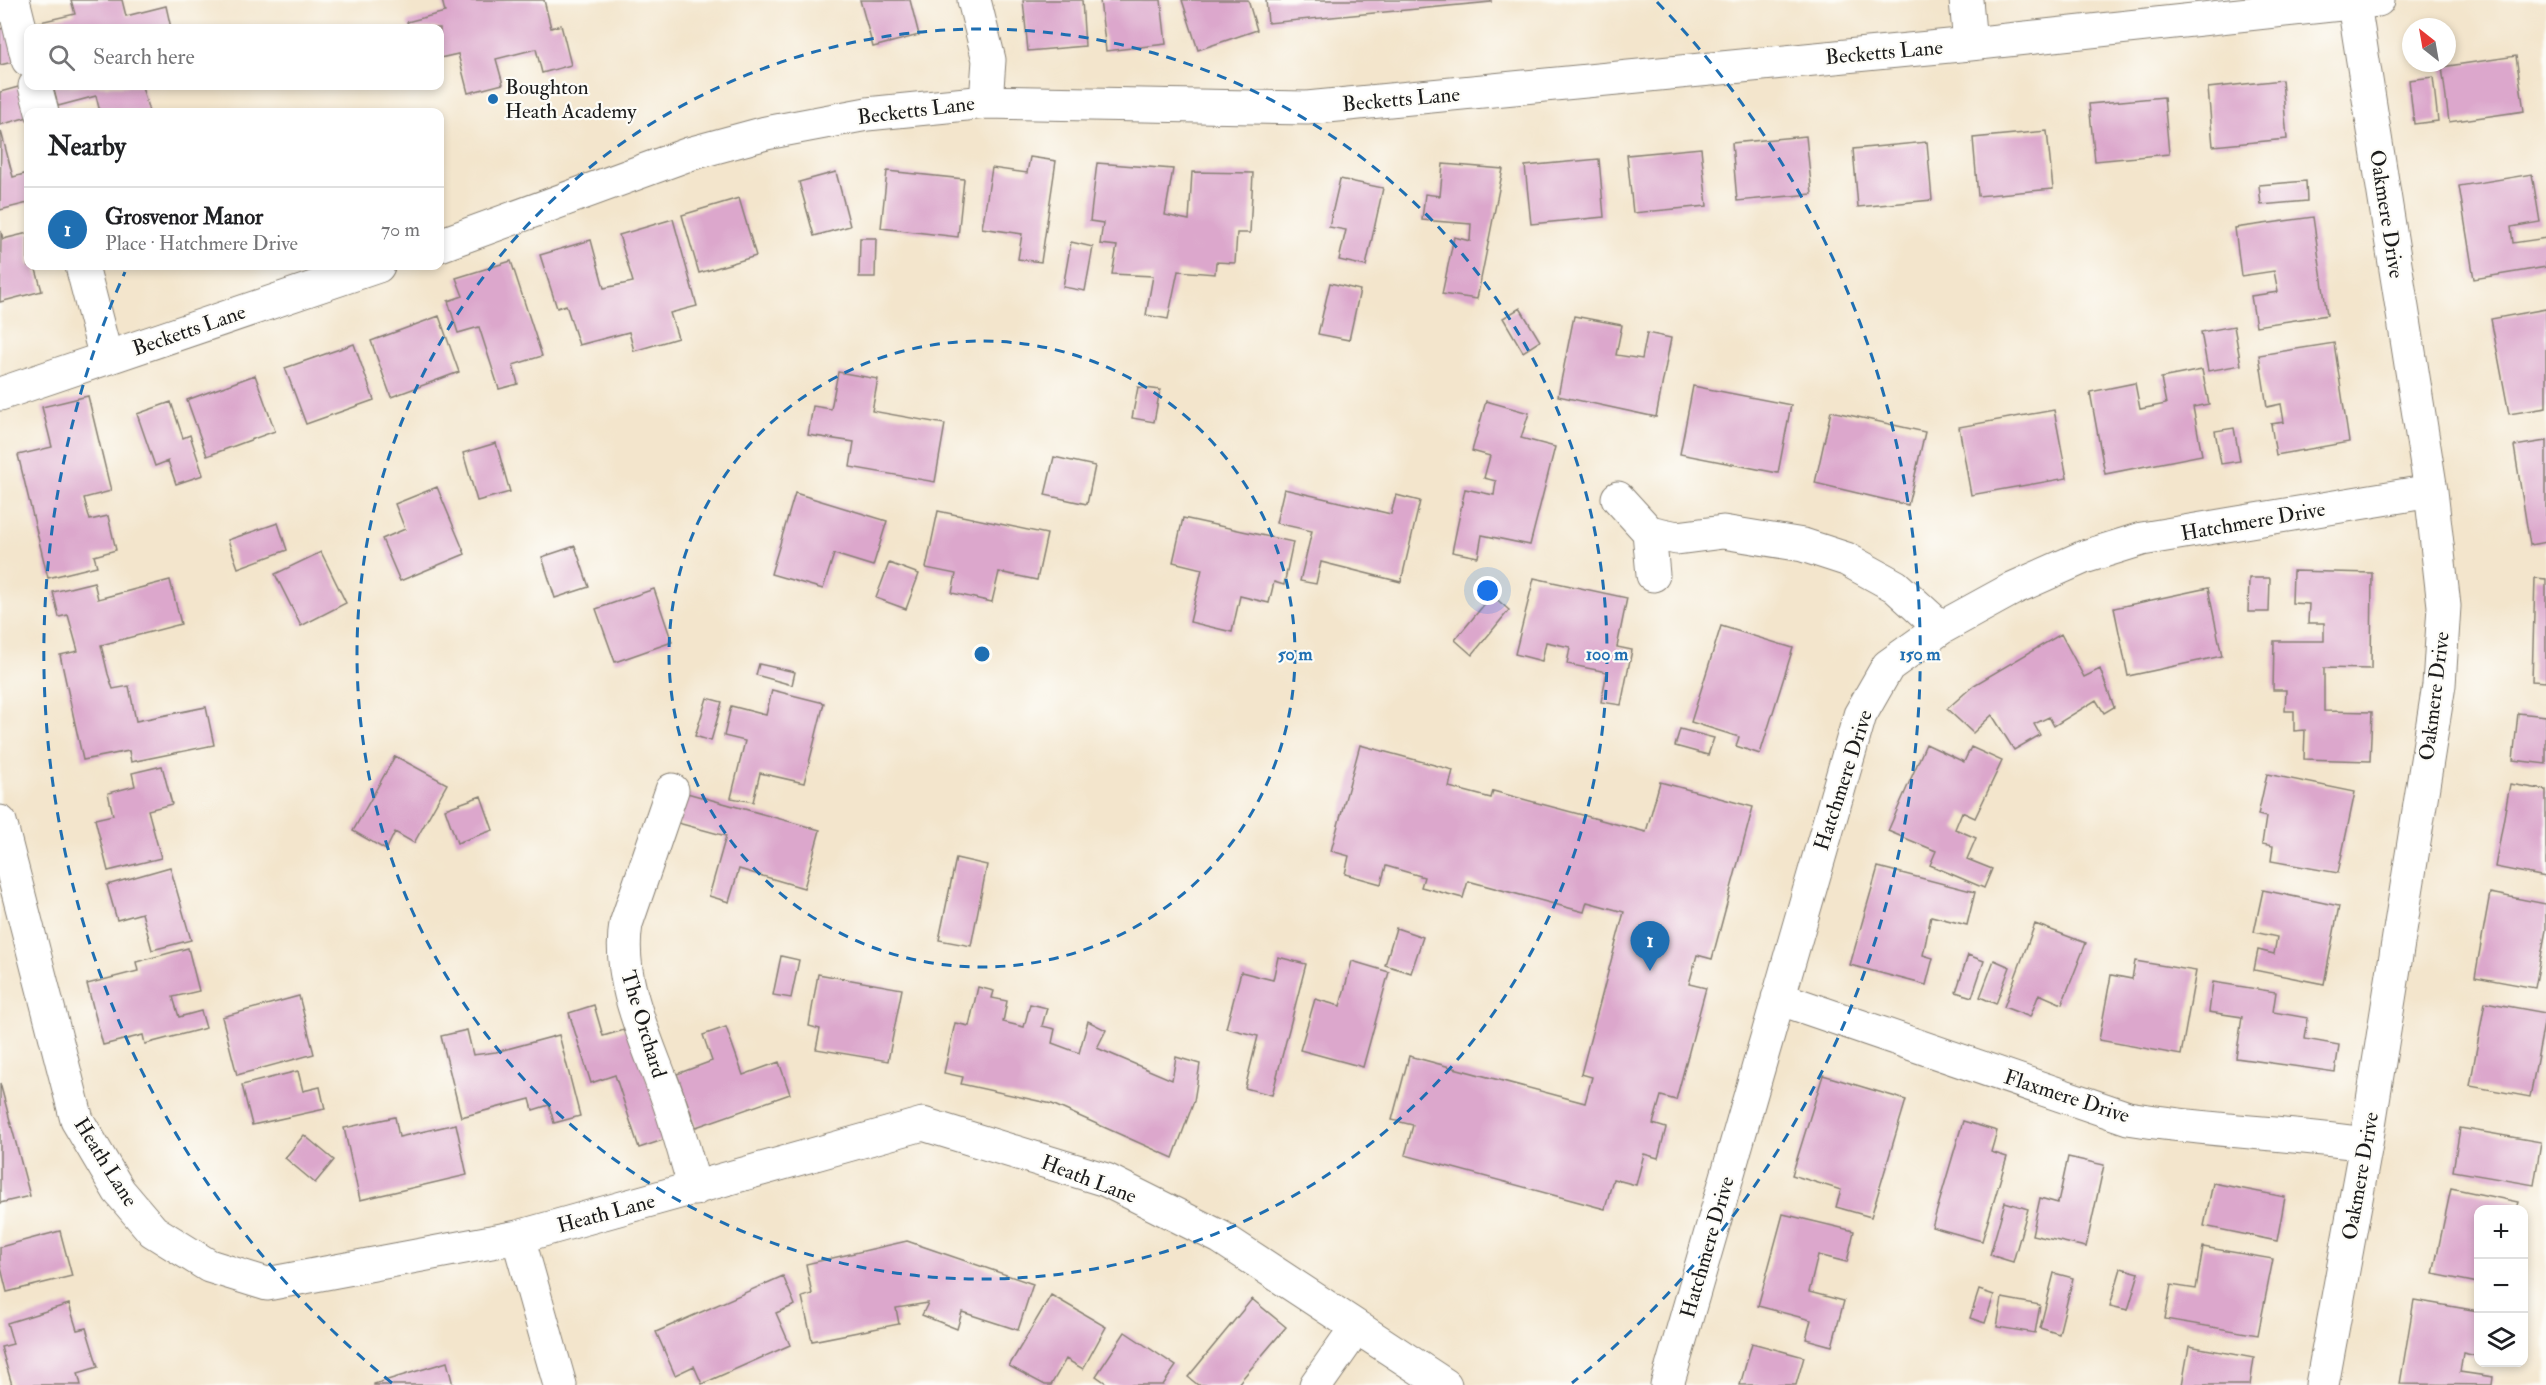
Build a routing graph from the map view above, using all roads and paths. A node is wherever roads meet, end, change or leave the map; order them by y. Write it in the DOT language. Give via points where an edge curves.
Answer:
graph roads {
  1 [pos="13,0"];
  2 [pos="974,0"];
  3 [pos="1966,0"];
  4 [pos="2366,2"];
  5 [pos="24,44"];
  6 [pos="1970,44"];
  7 [pos="36,90"];
  8 [pos="986,102"];
  9 [pos="41,108"];
  10 [pos="444,244"];
  11 [pos="83,270"];
  12 [pos="366,270"];
  13 [pos="105,358"];
  14 [pos="0,394"];
  15 [pos="2431,491"];
  16 [pos="1618,498"];
  17 [pos="1649,532"];
  18 [pos="1653,575"];
  19 [pos="1941,627"];
  20 [pos="672,790"];
  21 [pos="0,822"];
  22 [pos="5,866"];
  23 [pos="1778,998"];
  24 [pos="2366,1144"];
  25 [pos="695,1189"];
  26 [pos="518,1237"];
  27 [pos="1356,1328"];
  28 [pos="561,1385"];
  29 [pos="1316,1385"];
  30 [pos="1445,1385"];
  31 [pos="1667,1385"];
  32 [pos="2322,1385"];
  1 -- 5 [label="street"];
  2 -- 8 [label="street" via="989,60"];
  3 -- 6 [label="street"];
  4 -- 6 [label="street, Becketts Lane"];
  4 -- 15 [label="street, Oakmere Drive"];
  6 -- 8 [label="street, Becketts Lane" via="1307,108"];
  7 -- 9 [label="street"];
  8 -- 10 [label="street, Becketts Lane" via="867,114 689,154"];
  11 -- 13 [label="street"];
  12 -- 13 [label="street, Becketts Lane"];
  13 -- 14 [label="street, Becketts Lane"];
  15 -- 19 [label="street, Hatchmere Drive" via="2142,539 2054,570"];
  15 -- 24 [label="street, Oakmere Drive" via="2444,606 2439,685"];
  16 -- 17 [label="street"];
  17 -- 18 [label="street"];
  17 -- 19 [label="street" via="1677,538 1723,532 1803,544 1846,559 1894,586"];
  19 -- 23 [label="street, Hatchmere Drive" via="1888,666 1860,715"];
  20 -- 25 [label="street, The Orchard" via="622,946 628,981"];
  21 -- 22 [label="street, Heath Lane"];
  22 -- 26 [label="street, Heath Lane" via="77,1120 119,1191 153,1231 209,1266 267,1284"];
  23 -- 24 [label="street, Flaxmere Drive" via="2128,1118 2189,1128 2294,1134"];
  23 -- 31 [label="street, Hatchmere Drive"];
  24 -- 32 [label="street, Oakmere Drive"];
  25 -- 26 [label="street, Heath Lane"];
  25 -- 27 [label="street, Heath Lane" via="923,1124 1106,1180 1220,1237"];
  26 -- 28 [label="street"];
  27 -- 29 [label="street"];
  27 -- 30 [label="street, Heath Lane"];
}
